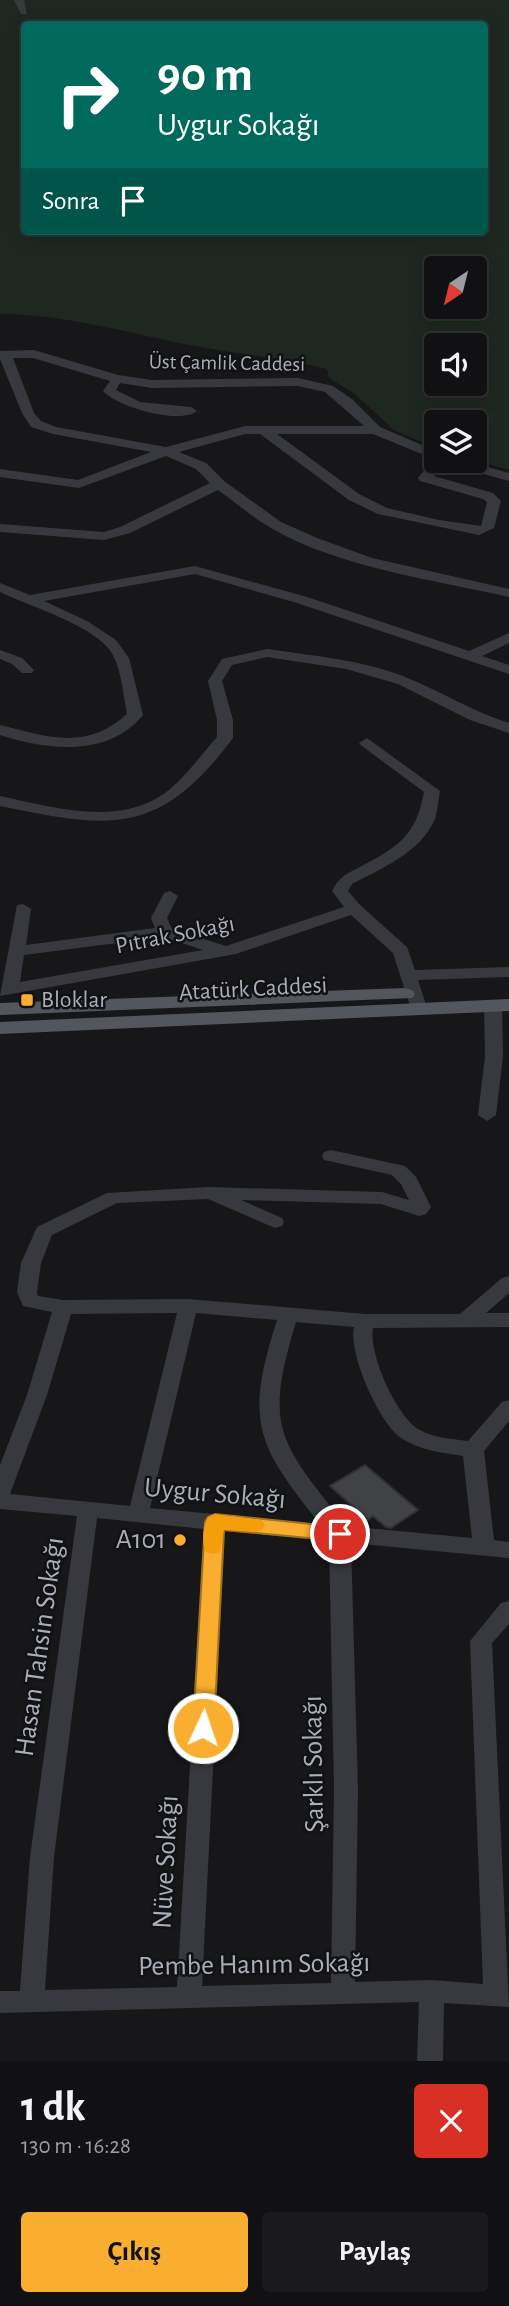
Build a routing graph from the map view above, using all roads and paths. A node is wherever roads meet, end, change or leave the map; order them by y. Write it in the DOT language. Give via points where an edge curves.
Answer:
graph roads {
  1 [pos="19,0"];
  2 [pos="24,12"];
  3 [pos="3,355"];
  4 [pos="117,379"];
  5 [pos="191,411"];
  6 [pos="263,430"];
  7 [pos="375,430"];
  8 [pos="166,451"];
  9 [pos="424,451"];
  10 [pos="487,471"];
  11 [pos="0,473"];
  12 [pos="429,473"];
  13 [pos="509,477"];
  14 [pos="219,484"];
  15 [pos="0,528"];
  16 [pos="0,587"];
  17 [pos="509,593"];
  18 [pos="25,600"];
  19 [pos="509,637"];
  20 [pos="0,654"];
  21 [pos="471,656"];
  22 [pos="27,670"];
  23 [pos="509,670"];
  24 [pos="509,728"];
  25 [pos="0,730"];
  26 [pos="367,743"];
  27 [pos="0,801"];
  28 [pos="170,896"];
  29 [pos="23,909"];
  30 [pos="355,909"];
  31 [pos="165,932"];
  32 [pos="236,949"];
  33 [pos="16,951"];
  34 [pos="509,972"];
  35 [pos="5,990"];
  36 [pos="509,990"];
  37 [pos="414,992"];
  38 [pos="501,1005"];
  39 [pos="0,1009"];
  40 [pos="0,1028"];
  41 [pos="502,1047"];
  42 [pos="486,1115"];
  43 [pos="331,1156"];
  44 [pos="208,1193"];
  45 [pos="275,1222"];
  46 [pos="509,1283"];
  47 [pos="188,1306"];
  48 [pos="63,1307"];
  49 [pos="289,1312"];
  50 [pos="509,1320"];
  51 [pos="365,1321"];
  52 [pos="465,1321"];
  53 [pos="509,1407"];
  54 [pos="473,1449"];
  55 [pos="0,1493"];
  56 [pos="0,1501"];
  57 [pos="88,1510"];
  58 [pos="138,1515"];
  59 [pos="215,1522"];
  60 [pos="340,1534"];
  61 [pos="484,1548"];
  62 [pos="509,1549"];
  63 [pos="509,1609"];
  64 [pos="432,1991"];
  65 [pos="343,1993"];
  66 [pos="189,1996"];
  67 [pos="502,1996"];
  68 [pos="32,2001"];
  69 [pos="0,2002"];
  70 [pos="430,2061"];
  1 -- 2 [label="street"];
  3 -- 4 [label="street, Üst Çamlik Caddesi" via="34,354"];
  3 -- 8 [label="street" via="36,424"];
  4 -- 5 [label="street" via="109,391 117,398 147,409"];
  4 -- 7 [label="street, Üst Çamlik Caddesi" via="194,385 298,382 330,389"];
  6 -- 7 [label="street"];
  6 -- 8 [label="street" via="245,430"];
  6 -- 12 [label="street" via="354,497 383,511 479,531 487,528 495,501 425,478"];
  7 -- 9 [label="street, Üst Çamlik Caddesi"];
  8 -- 11 [label="street" via="79,484"];
  8 -- 14 [label="street" via="201,466"];
  10 -- 13 [label="street"];
  14 -- 15 [label="street" via="104,536"];
  14 -- 17 [label="street" via="276,525 312,541 368,561"];
  16 -- 18 [label="street"];
  18 -- 21 [label="street" via="195,570"];
  18 -- 25 [label="street" via="66,616 119,651 135,715 125,727 97,740 64,745 29,741"];
  19 -- 21 [label="street"];
  20 -- 22 [label="street"];
  21 -- 23 [label="street"];
  24 -- 27 [label="street" via="475,717 403,681 348,665 267,653 227,662 215,681 225,738 168,797 144,809 109,815 56,812"];
  26 -- 30 [label="street" via="432,791 428,816 418,833 400,850 345,881 340,891"];
  28 -- 31 [label="street" via="159,918"];
  29 -- 33 [label="street"];
  30 -- 32 [label="street, Pıtrak Sokağı"];
  30 -- 37 [label="street" via="401,951"];
  31 -- 32 [label="street" via="199,944"];
  31 -- 33 [label="street, Pıtrak Sokağı"];
  32 -- 35 [label="street, Pıtrak Sokağı"];
  33 -- 35 [label="street"];
  34 -- 37 [label="street"];
  36 -- 37 [label="main road, Atatürk Caddesi"];
  37 -- 38 [label="main road, Atatürk Caddesi"];
  37 -- 39 [label="main road, Atatürk Caddesi"];
  37 -- 40 [label="main road, Atatürk Caddesi"];
  38 -- 41 [label="street"];
  41 -- 42 [label="street"];
  43 -- 44 [label="street" via="398,1170 422,1207 411,1209 382,1198"];
  44 -- 45 [label="street"];
  44 -- 48 [label="street" via="114,1197 44,1231 31,1263 27,1292 30,1301"];
  46 -- 52 [label="street"];
  47 -- 48 [label="street"];
  47 -- 49 [label="street"];
  47 -- 58 [label="street"];
  48 -- 55 [label="street" via="37,1395"];
  49 -- 51 [label="street"];
  49 -- 60 [label="street" via="274,1363 267,1411 288,1465"];
  50 -- 52 [label="street"];
  51 -- 52 [label="street"];
  51 -- 54 [label="street" via="362,1338 366,1354 406,1432 436,1444"];
  53 -- 54 [label="street"];
  54 -- 61 [label="street"];
  56 -- 57 [label="street, Uygur Sokağı"];
  57 -- 58 [label="street, Uygur Sokağı"];
  57 -- 68 [label="street, Hasan Tahsin Sokağı" via="42,1857"];
  58 -- 59 [label="street, Uygur Sokağı"];
  59 -- 60 [label="street, Uygur Sokağı"];
  59 -- 66 [label="street, Nüve Sokağı"];
  60 -- 61 [label="street, Uygur Sokağı"];
  60 -- 65 [label="street, Şarklı Sokağı" via="346,1789"];
  61 -- 62 [label="street, Uygur Sokağı"];
  63 -- 67 [label="street" via="481,1641"];
  64 -- 65 [label="street, Pembe Hanım Sokağı"];
  64 -- 67 [label="street, Pembe Hanım Sokağı"];
  64 -- 70 [label="street"];
  65 -- 66 [label="street, Pembe Hanım Sokağı"];
  66 -- 68 [label="street, Pembe Hanım Sokağı"];
  68 -- 69 [label="street, Pembe Hanım Sokağı"];
}
